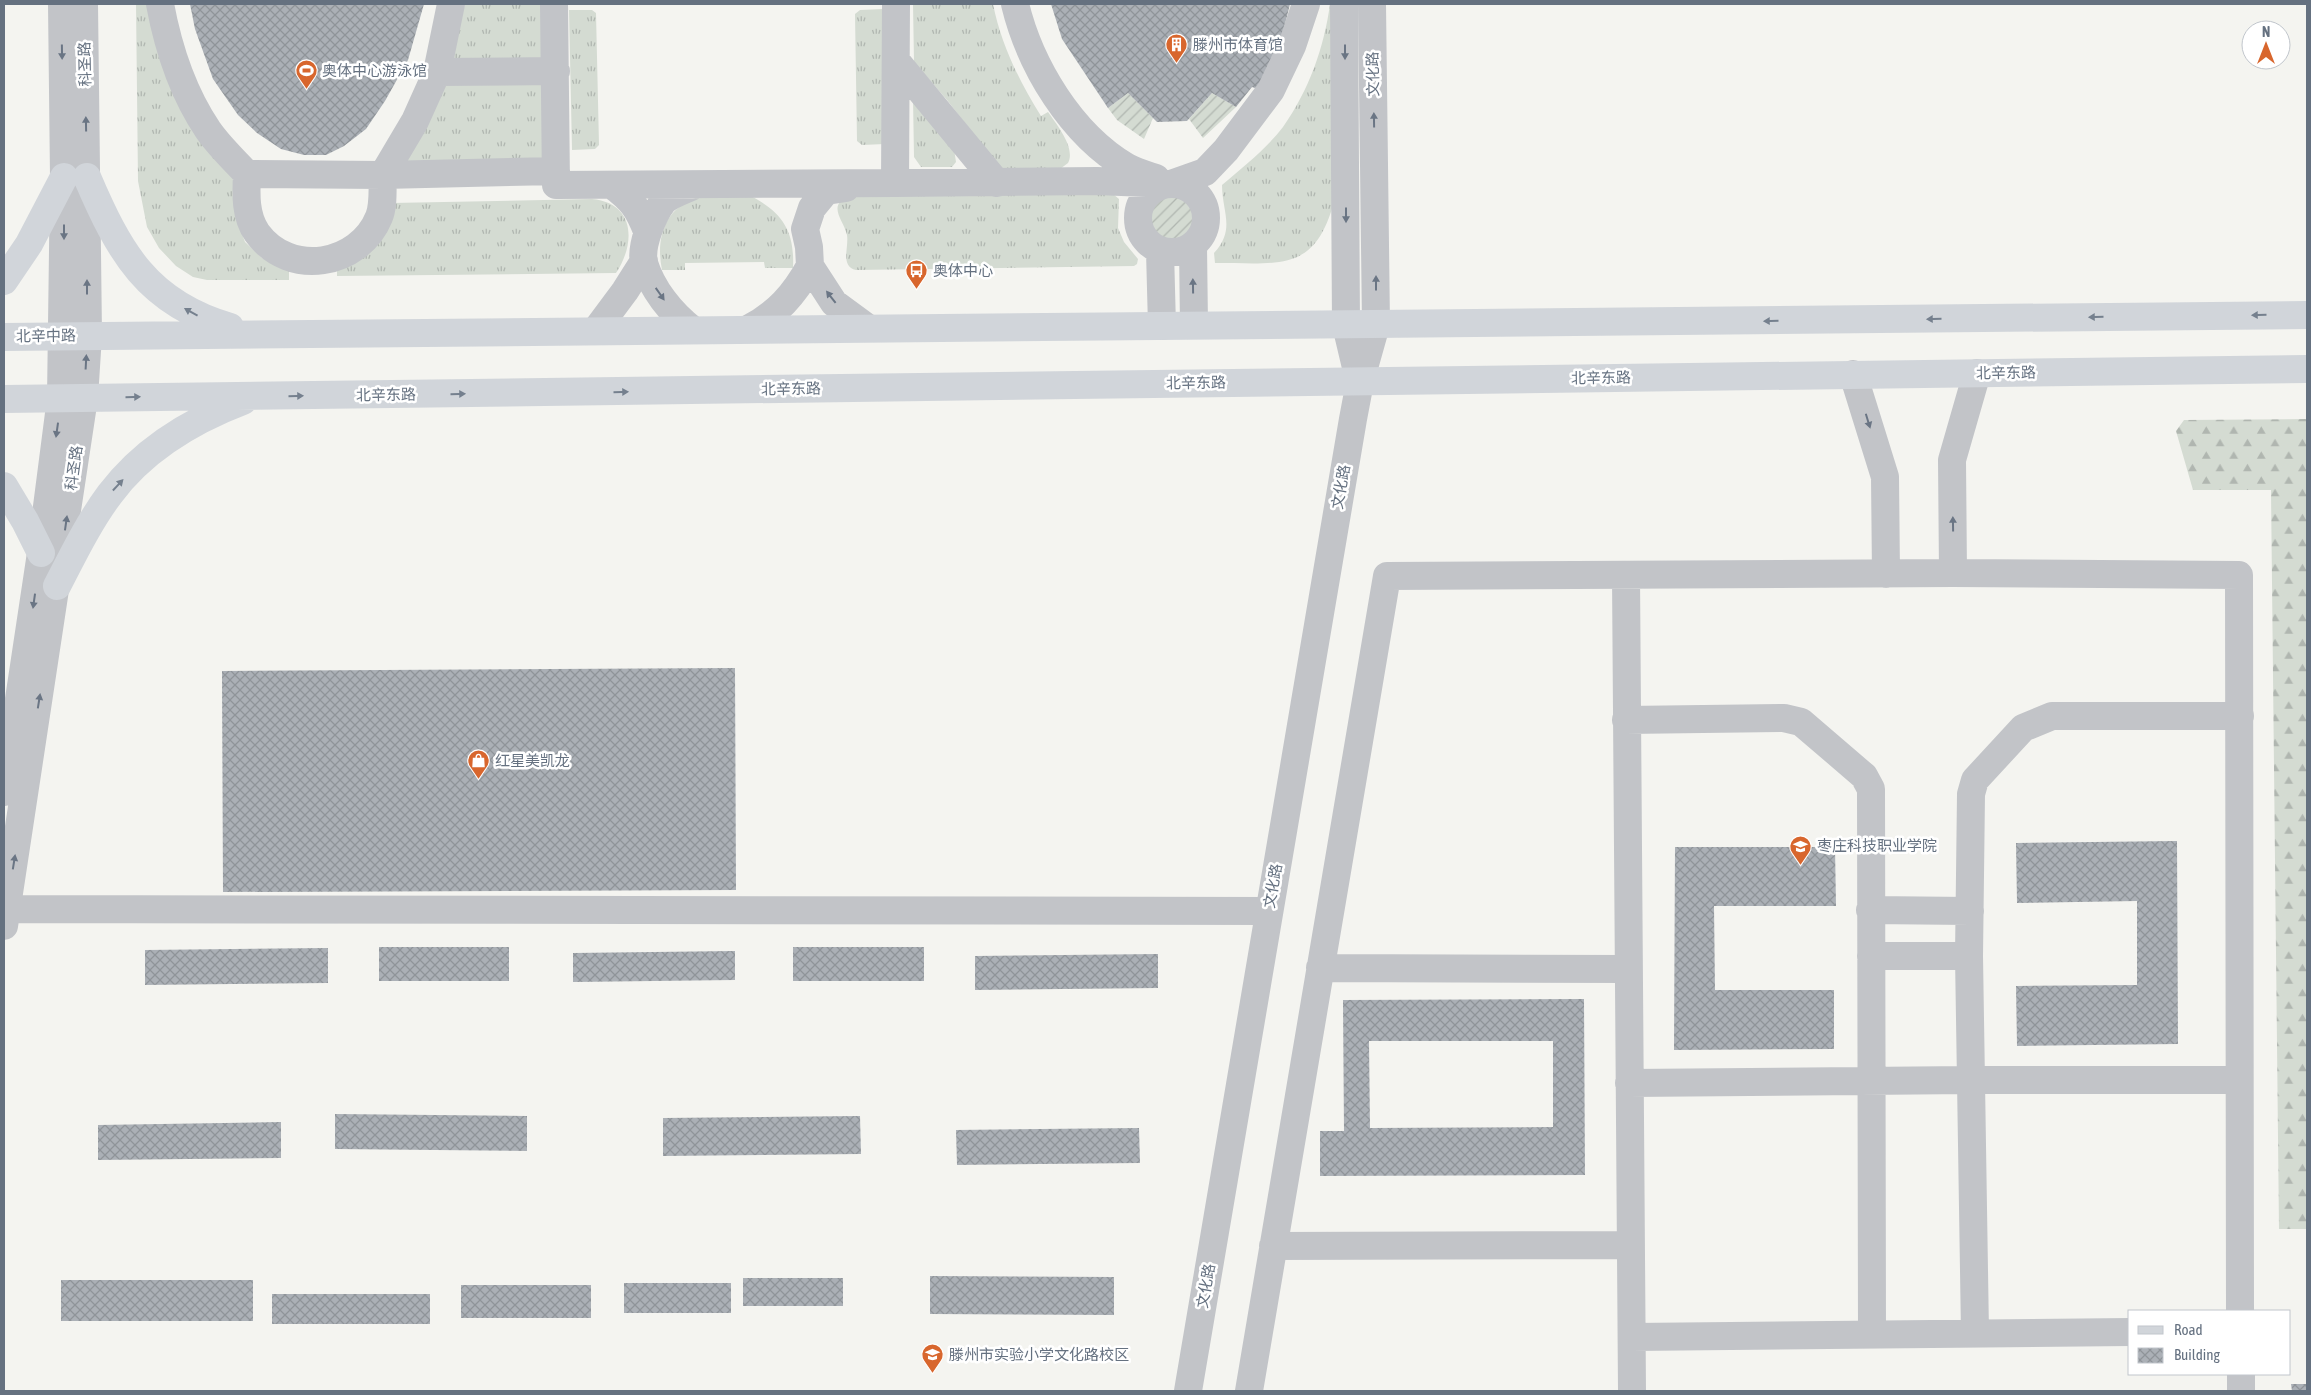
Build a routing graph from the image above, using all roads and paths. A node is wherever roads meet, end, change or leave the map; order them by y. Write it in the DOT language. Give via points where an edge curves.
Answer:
graph roads {
  1 [pos="62,4"];
  2 [pos="84,4"];
  3 [pos="160,4"];
  4 [pos="451,4"];
  5 [pos="554,4"];
  6 [pos="896,4"];
  7 [pos="1015,4"];
  8 [pos="1306,4"];
  9 [pos="1344,4"];
  10 [pos="1372,4"];
  11 [pos="897,62"];
  12 [pos="556,71"];
  13 [pos="436,72"];
  14 [pos="556,171"];
  15 [pos="1205,172"];
  16 [pos="247,174"];
  17 [pos="383,175"];
  18 [pos="75,177"];
  19 [pos="1097,181"];
  20 [pos="895,183"];
  21 [pos="997,183"];
  22 [pos="1171,184"];
  23 [pos="612,185"];
  24 [pos="694,185"];
  25 [pos="743,185"];
  26 [pos="859,185"];
  27 [pos="1204,204"];
  28 [pos="1138,216"];
  29 [pos="805,229"];
  30 [pos="647,231"];
  31 [pos="1193,246"];
  32 [pos="1160,251"];
  33 [pos="644,261"];
  34 [pos="810,266"];
  35 [pos="4,281"];
  36 [pos="2307,315"];
  37 [pos="1194,325"];
  38 [pos="1346,325"];
  39 [pos="1376,325"];
  40 [pos="1162,326"];
  41 [pos="868,328"];
  42 [pos="748,329"];
  43 [pos="596,330"];
  44 [pos="692,330"];
  45 [pos="253,334"];
  46 [pos="4,336"];
  47 [pos="75,336"];
  48 [pos="2307,369"];
  49 [pos="1977,373"];
  50 [pos="1853,374"];
  51 [pos="1360,382"];
  52 [pos="256,396"];
  53 [pos="73,398"];
  54 [pos="4,399"];
  55 [pos="4,486"];
  56 [pos="41,553"];
  57 [pos="1953,573"];
  58 [pos="1886,574"];
  59 [pos="1626,576"];
  60 [pos="57,586"];
  61 [pos="2240,716"];
  62 [pos="1626,720"];
  63 [pos="4,804"];
  64 [pos="1870,910"];
  65 [pos="1970,910"];
  66 [pos="1269,911"];
  67 [pos="5,918"];
  68 [pos="1870,956"];
  69 [pos="1969,956"];
  70 [pos="1320,968"];
  71 [pos="1628,969"];
  72 [pos="1970,1080"];
  73 [pos="2238,1080"];
  74 [pos="1870,1081"];
  75 [pos="1628,1084"];
  76 [pos="1631,1245"];
  77 [pos="1274,1246"];
  78 [pos="2240,1310"];
  79 [pos="2128,1332"];
  80 [pos="1872,1334"];
  81 [pos="1974,1334"];
  82 [pos="1632,1337"];
  83 [pos="2241,1375"];
  84 [pos="1188,1391"];
  85 [pos="1249,1391"];
  86 [pos="1632,1391"];
  87 [pos="2241,1391"];
  1 -- 18 [label="street, 科圣路, one-way"];
  18 -- 2 [label="street, 科圣路, one-way"];
  3 -- 16 [label="street" via="183,82 208,130"];
  4 -- 13 [label="street"];
  5 -- 12 [label="street"];
  6 -- 11 [label="street"];
  7 -- 22 [label="street" via="1021,28 1047,80 1072,119 1100,148 1128,168"];
  8 -- 15 [label="street" via="1292,46 1271,90 1226,150"];
  9 -- 38 [label="street, 文化路, one-way"];
  39 -- 10 [label="street, 文化路, one-way"];
  11 -- 20 [label="street"];
  11 -- 21 [label="street"];
  12 -- 13 [label="street"];
  12 -- 14 [label="street"];
  13 -- 17 [label="street" via="414,122"];
  14 -- 17 [label="street"];
  14 -- 23 [label="street" via="556,185"];
  15 -- 22 [label="street"];
  15 -- 27 [label="street"];
  16 -- 17 [label="street"];
  16 -- 17 [label="street" via="246,198 257,233 273,249 294,259 319,262 338,258 372,231 380,215"];
  18 -- 35 [label="main road"];
  45 -- 18 [label="main road, one-way" via="204,319 168,300 142,276"];
  18 -- 47 [label="street, 科圣路"];
  19 -- 21 [label="street"];
  19 -- 22 [label="street"];
  19 -- 28 [label="street" via="1130,194"];
  20 -- 21 [label="street"];
  20 -- 26 [label="street"];
  22 -- 27 [label="street" via="1188,188"];
  22 -- 28 [label="street" via="1146,196"];
  23 -- 24 [label="street"];
  23 -- 30 [label="street" via="631,200"];
  24 -- 25 [label="street"];
  24 -- 30 [label="street" via="664,200"];
  25 -- 26 [label="street"];
  25 -- 29 [label="street" via="780,194 796,209"];
  26 -- 29 [label="street" via="822,194 812,208"];
  27 -- 31 [label="street" via="1206,228"];
  28 -- 32 [label="street" via="1143,237"];
  29 -- 34 [label="street"];
  30 -- 33 [label="street"];
  31 -- 32 [label="street" via="1182,252"];
  37 -- 31 [label="street, one-way"];
  32 -- 40 [label="street"];
  33 -- 43 [label="street"];
  33 -- 44 [label="street, one-way" via="655,287 677,318"];
  41 -- 34 [label="street, one-way" via="834,303"];
  34 -- 42 [label="street" via="771,317"];
  36 -- 39 [label="main road, one-way"];
  37 -- 38 [label="main road"];
  37 -- 40 [label="main road"];
  38 -- 39 [label="main road"];
  38 -- 51 [label="street, 文化路"];
  39 -- 51 [label="street, 文化路"];
  40 -- 41 [label="main road"];
  41 -- 42 [label="main road"];
  42 -- 44 [label="main road"];
  43 -- 44 [label="main road"];
  43 -- 45 [label="main road"];
  45 -- 47 [label="main road"];
  46 -- 47 [label="main road, 北辛中路"];
  47 -- 53 [label="street, 科圣路"];
  48 -- 49 [label="main road, 北辛东路"];
  49 -- 50 [label="main road, 北辛东路"];
  57 -- 49 [label="street, one-way" via="1952,460"];
  50 -- 51 [label="main road, 北辛东路"];
  50 -- 58 [label="street, one-way" via="1885,477"];
  52 -- 51 [label="main road, 北辛东路, one-way"];
  51 -- 66 [label="street, 文化路"];
  53 -- 52 [label="main road, 北辛东路, one-way"];
  60 -- 52 [label="main road, one-way" via="110,494 132,470 185,428"];
  53 -- 54 [label="main road"];
  53 -- 56 [label="street, 科圣路, one-way"];
  60 -- 53 [label="street, 科圣路, one-way"];
  55 -- 56 [label="main road"];
  56 -- 63 [label="street, 科圣路, one-way"];
  57 -- 58 [label="street"];
  57 -- 61 [label="street" via="2238,575"];
  58 -- 59 [label="street"];
  59 -- 62 [label="street"];
  59 -- 70 [label="street" via="1387,576"];
  67 -- 60 [label="street, 科圣路, one-way"];
  61 -- 65 [label="street" via="2052,716 2023,728 1975,780 1971,794"];
  61 -- 73 [label="street"];
  62 -- 64 [label="street" via="1784,718 1801,722 1864,776 1870,789"];
  62 -- 71 [label="street"];
  64 -- 65 [label="street"];
  64 -- 68 [label="street"];
  65 -- 69 [label="street"];
  66 -- 67 [label="street"];
  66 -- 84 [label="street, 文化路"];
  68 -- 69 [label="street"];
  68 -- 74 [label="street"];
  69 -- 72 [label="street"];
  70 -- 71 [label="street"];
  70 -- 77 [label="street"];
  71 -- 75 [label="street"];
  72 -- 73 [label="street"];
  72 -- 74 [label="street"];
  72 -- 81 [label="street"];
  73 -- 78 [label="street"];
  74 -- 75 [label="street"];
  74 -- 80 [label="street"];
  75 -- 76 [label="street"];
  76 -- 77 [label="street"];
  76 -- 82 [label="street"];
  77 -- 85 [label="street"];
  79 -- 81 [label="street"];
  80 -- 81 [label="street"];
  80 -- 82 [label="street"];
  82 -- 86 [label="street"];
  83 -- 87 [label="street"];
}
